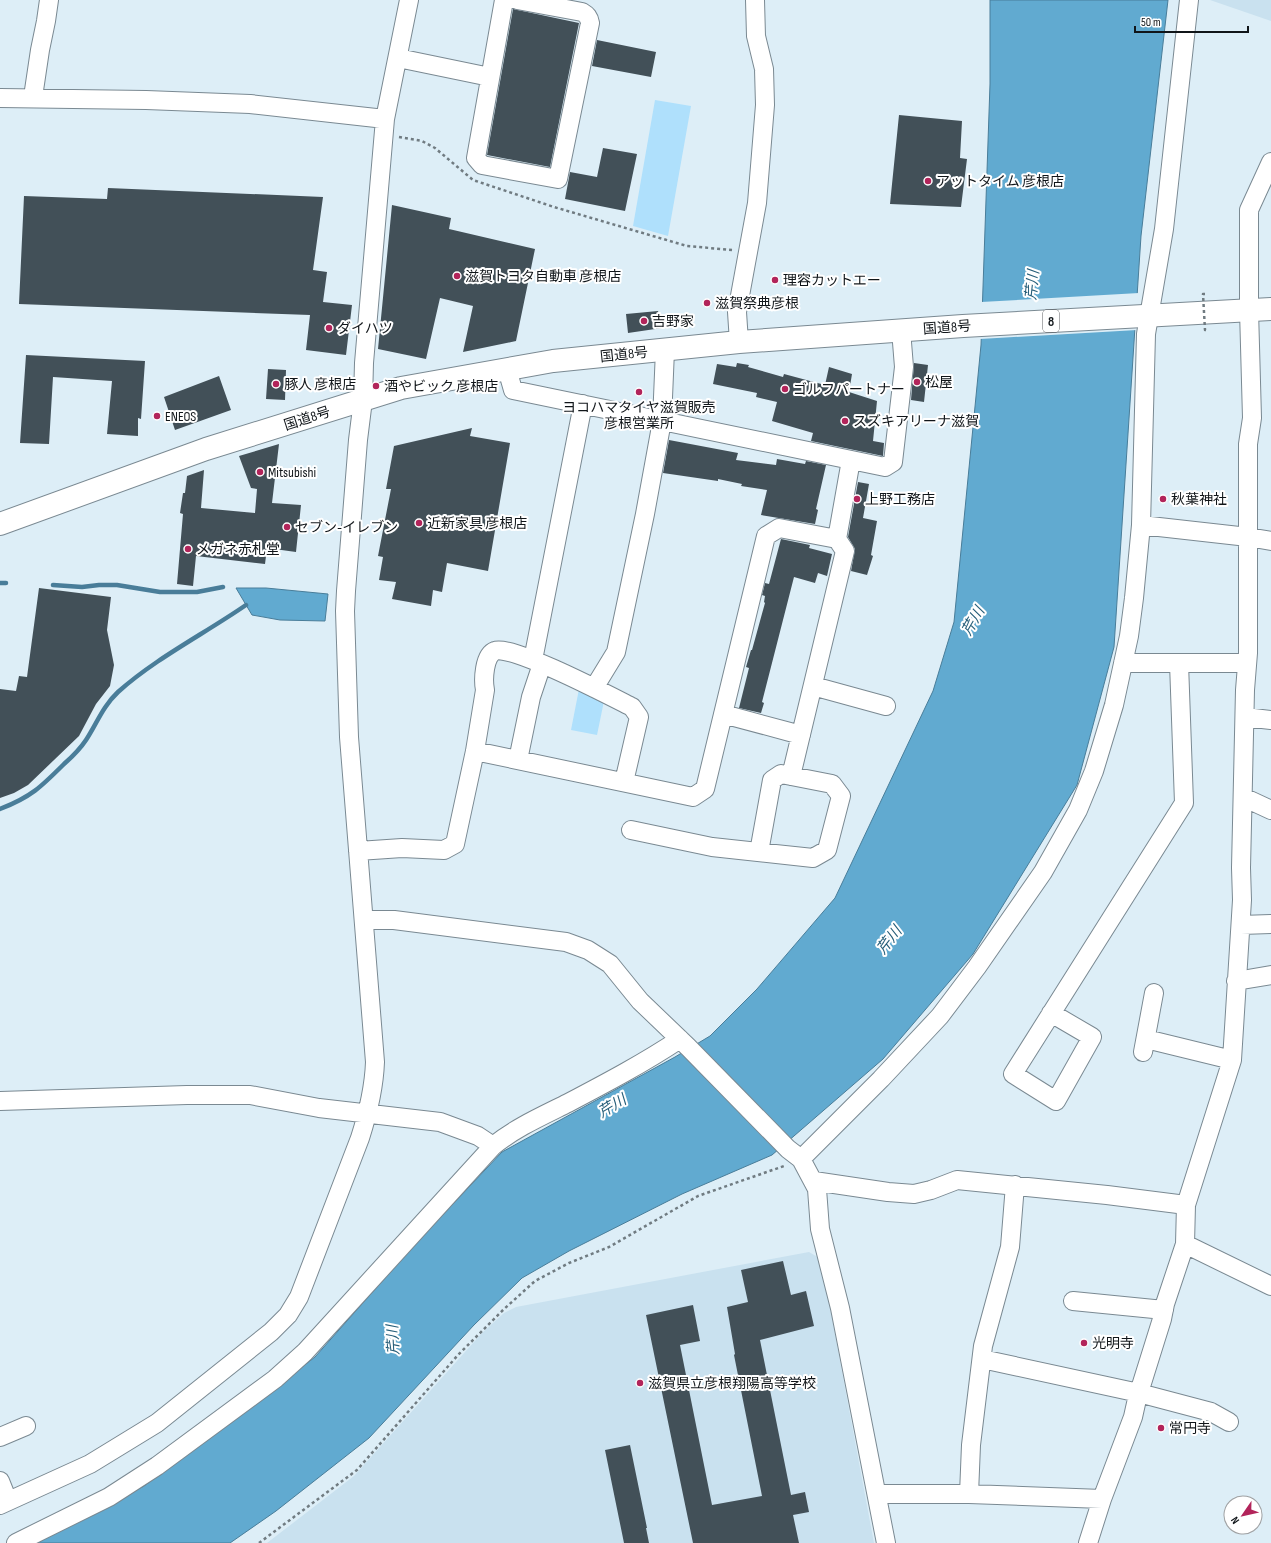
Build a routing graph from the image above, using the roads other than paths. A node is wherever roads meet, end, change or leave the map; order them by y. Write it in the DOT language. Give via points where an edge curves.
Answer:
graph roads {
  1 [pos="48,0"];
  2 [pos="409,0"];
  3 [pos="504,0"];
  4 [pos="517,0"];
  5 [pos="755,0"];
  6 [pos="1189,0"];
  7 [pos="398,58"];
  8 [pos="490,77"];
  9 [pos="33,97"];
  10 [pos="0,98"];
  11 [pos="386,119"];
  12 [pos="1271,162"];
  13 [pos="1271,309"];
  14 [pos="1249,310"];
  15 [pos="1144,315"];
  16 [pos="901,330"];
  17 [pos="739,342"];
  18 [pos="665,350"];
  19 [pos="507,370"];
  20 [pos="363,400"];
  21 [pos="583,404"];
  22 [pos="662,421"];
  23 [pos="851,460"];
  24 [pos="0,524"];
  25 [pos="1141,525"];
  26 [pos="1248,537"];
  27 [pos="837,539"];
  28 [pos="1271,541"];
  29 [pos="538,662"];
  30 [pos="1123,663"];
  31 [pos="1179,663"];
  32 [pos="1247,664"];
  33 [pos="813,686"];
  34 [pos="594,688"];
  35 [pos="886,706"];
  36 [pos="723,714"];
  37 [pos="1245,717"];
  38 [pos="1271,720"];
  39 [pos="801,735"];
  40 [pos="475,751"];
  41 [pos="518,760"];
  42 [pos="791,776"];
  43 [pos="624,782"];
  44 [pos="1243,797"];
  45 [pos="1271,810"];
  46 [pos="631,830"];
  47 [pos="358,851"];
  48 [pos="760,852"];
  49 [pos="364,920"];
  50 [pos="1271,924"];
  51 [pos="1240,925"];
  52 [pos="1271,975"];
  53 [pos="1236,981"];
  54 [pos="1154,993"];
  55 [pos="1052,1013"];
  56 [pos="684,1043"];
  57 [pos="1232,1060"];
  58 [pos="0,1101"];
  59 [pos="368,1113"];
  60 [pos="493,1146"];
  61 [pos="794,1154"];
  62 [pos="814,1181"];
  63 [pos="1015,1185"];
  64 [pos="1186,1206"];
  65 [pos="1185,1244"];
  66 [pos="1271,1286"];
  67 [pos="1073,1301"];
  68 [pos="1164,1310"];
  69 [pos="982,1359"];
  70 [pos="1139,1392"];
  71 [pos="1229,1422"];
  72 [pos="26,1426"];
  73 [pos="0,1437"];
  74 [pos="0,1481"];
  75 [pos="877,1494"];
  76 [pos="969,1494"];
  77 [pos="1102,1499"];
  78 [pos="4,1503"];
  79 [pos="16,1543"];
  80 [pos="886,1543"];
  81 [pos="1088,1543"];
  1 -- 9 [label="street"];
  2 -- 7 [label="street"];
  3 -- 8 [label="street"];
  4 -- 8 [label="street" via="582,12 594,18 590,23 558,179 482,165 476,158"];
  5 -- 17 [label="street" via="756,36 764,69 765,105 757,203 737,312"];
  6 -- 15 [label="street" via="1164,229"];
  7 -- 8 [label="street"];
  7 -- 11 [label="street"];
  9 -- 10 [label="street"];
  9 -- 11 [label="street" via="250,104"];
  11 -- 20 [label="street" via="364,363"];
  12 -- 14 [label="street" via="1249,210"];
  13 -- 14 [label="highway, 国道8号 / 8"];
  14 -- 15 [label="highway, 国道8号 / 8"];
  14 -- 26 [label="street" via="1252,418 1248,444"];
  15 -- 16 [label="highway, 国道8号 / 8"];
  15 -- 25 [label="street" via="1146,334"];
  16 -- 17 [label="highway, 国道8号 / 8"];
  16 -- 23 [label="street" via="904,367 892,462 886,467"];
  17 -- 18 [label="highway, 国道8号 / 8"];
  18 -- 19 [label="highway, 国道8号 / 8" via="553,361"];
  18 -- 22 [label="street"];
  19 -- 20 [label="highway, 国道8号 / 8" via="401,388"];
  19 -- 21 [label="street" via="513,390"];
  20 -- 24 [label="highway, 国道8号 / 8" via="206,450"];
  20 -- 47 [label="street" via="345,611 349,737"];
  21 -- 22 [label="street"];
  21 -- 29 [label="street"];
  22 -- 23 [label="street"];
  22 -- 34 [label="street" via="616,652"];
  23 -- 27 [label="street"];
  25 -- 26 [label="street"];
  25 -- 30 [label="street" via="1134,598"];
  26 -- 28 [label="street"];
  26 -- 32 [label="street"];
  27 -- 33 [label="street" via="845,551"];
  27 -- 36 [label="street" via="779,528 766,536"];
  29 -- 34 [label="street"];
  29 -- 40 [label="street" via="502,649 492,653 488,658"];
  29 -- 41 [label="street"];
  30 -- 31 [label="street"];
  30 -- 61 [label="street" via="1114,705 1094,771 1078,810 1043,872 940,1016 880,1079"];
  31 -- 32 [label="street"];
  31 -- 55 [label="street" via="1184,803"];
  32 -- 37 [label="street"];
  33 -- 35 [label="street"];
  33 -- 39 [label="street"];
  34 -- 43 [label="street" via="632,707 639,717"];
  36 -- 39 [label="street"];
  36 -- 43 [label="street" via="705,789 693,797"];
  37 -- 38 [label="street"];
  37 -- 44 [label="street"];
  39 -- 42 [label="street"];
  40 -- 41 [label="street"];
  40 -- 47 [label="street" via="455,844 444,850 402,848"];
  41 -- 43 [label="street"];
  42 -- 48 [label="street" via="781,774 772,780"];
  42 -- 48 [label="street" via="832,784 841,796 827,850 814,858"];
  44 -- 45 [label="street"];
  44 -- 51 [label="street"];
  46 -- 48 [label="street" via="712,847"];
  47 -- 49 [label="street"];
  49 -- 56 [label="street" via="394,920 566,942 588,950 610,964 640,1001"];
  49 -- 59 [label="street" via="375,1062 374,1084"];
  50 -- 51 [label="street"];
  51 -- 53 [label="street"];
  52 -- 53 [label="street"];
  53 -- 57 [label="street"];
  54 -- 57 [label="street" via="1145,1046"];
  55 -- 55 [label="street" via="1013,1074 1056,1101 1092,1036"];
  56 -- 60 [label="street" via="657,1054 502,1138"];
  56 -- 61 [label="street"];
  57 -- 64 [label="street"];
  58 -- 59 [label="street" via="250,1095 320,1108"];
  59 -- 60 [label="street" via="440,1122 478,1136"];
  59 -- 78 [label="street" via="299,1297 288,1315 272,1332 157,1423 90,1464"];
  60 -- 79 [label="street" via="350,1304 305,1352 275,1379 151,1470 109,1497"];
  61 -- 62 [label="street"];
  62 -- 63 [label="street" via="914,1194 957,1180"];
  62 -- 75 [label="street" via="819,1200 820,1229 840,1308"];
  63 -- 64 [label="street"];
  63 -- 69 [label="street" via="1010,1247"];
  64 -- 65 [label="street"];
  65 -- 66 [label="street"];
  65 -- 68 [label="street"];
  67 -- 68 [label="street"];
  68 -- 70 [label="street"];
  69 -- 70 [label="street"];
  69 -- 76 [label="street" via="971,1445"];
  70 -- 71 [label="street" via="1212,1412"];
  70 -- 77 [label="street" via="1133,1417"];
  72 -- 73 [label="street"];
  74 -- 78 [label="street"];
  75 -- 76 [label="street"];
  75 -- 80 [label="street"];
  76 -- 77 [label="street"];
  77 -- 81 [label="street"];
}
